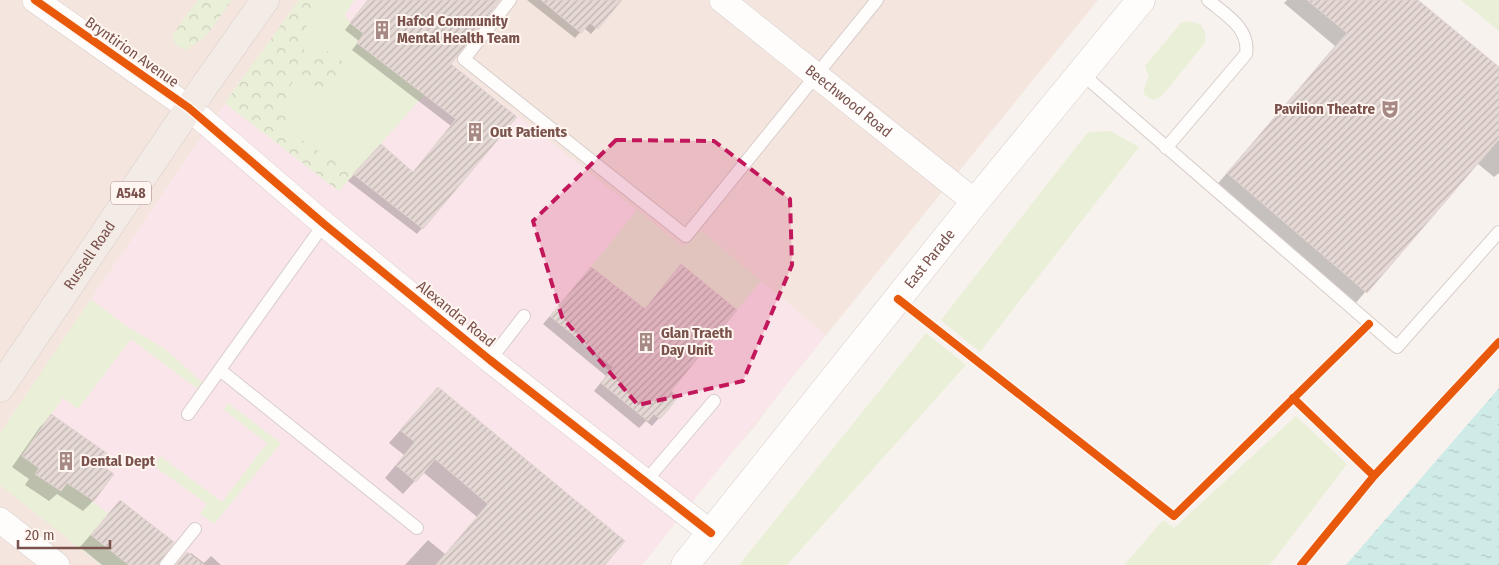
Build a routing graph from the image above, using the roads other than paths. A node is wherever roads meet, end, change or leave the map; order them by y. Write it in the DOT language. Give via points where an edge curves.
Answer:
graph roads {
  1 [pos="35,0"];
  2 [pos="265,0"];
  3 [pos="510,0"];
  4 [pos="722,0"];
  5 [pos="877,0"];
  6 [pos="1141,0"];
  7 [pos="1208,0"];
  8 [pos="1081,73"];
  9 [pos="815,74"];
  10 [pos="189,108"];
  11 [pos="1166,148"];
  12 [pos="975,202"];
  13 [pos="324,224"];
  14 [pos="1499,232"];
  15 [pos="524,316"];
  16 [pos="490,360"];
  17 [pos="220,370"];
  18 [pos="2,380"];
  19 [pos="714,402"];
  20 [pos="188,414"];
  21 [pos="645,482"];
  22 [pos="0,520"];
  23 [pos="195,528"];
  24 [pos="417,528"];
  25 [pos="711,533"];
  26 [pos="57,565"];
  27 [pos="166,565"];
  28 [pos="685,565"];
  1 -- 10 [label="street, Bryntirion Avenue"];
  2 -- 10 [label="main road, Russell Road / A548"];
  3 -- 9 [label="lane" via="464,59 686,236"];
  4 -- 9 [label="street, Beechwood Road"];
  5 -- 9 [label="lane"];
  6 -- 8 [label="main road, East Parade"];
  7 -- 11 [label="lane" via="1240,27 1247,44 1246,54"];
  8 -- 11 [label="lane"];
  8 -- 12 [label="main road, East Parade"];
  9 -- 12 [label="street, Beechwood Road"];
  10 -- 13 [label="street, Alexandra Road"];
  10 -- 18 [label="main road, Russell Road / A548"];
  11 -- 14 [label="lane" via="1397,347"];
  12 -- 25 [label="main road, East Parade"];
  13 -- 16 [label="street, Alexandra Road"];
  13 -- 17 [label="lane"];
  15 -- 16 [label="lane"];
  16 -- 21 [label="street, Alexandra Road"];
  17 -- 20 [label="lane"];
  17 -- 24 [label="lane"];
  19 -- 21 [label="lane"];
  21 -- 25 [label="street, Alexandra Road"];
  22 -- 26 [label="street"];
  23 -- 27 [label="lane"];
  25 -- 28 [label="main road, East Parade"];
}
